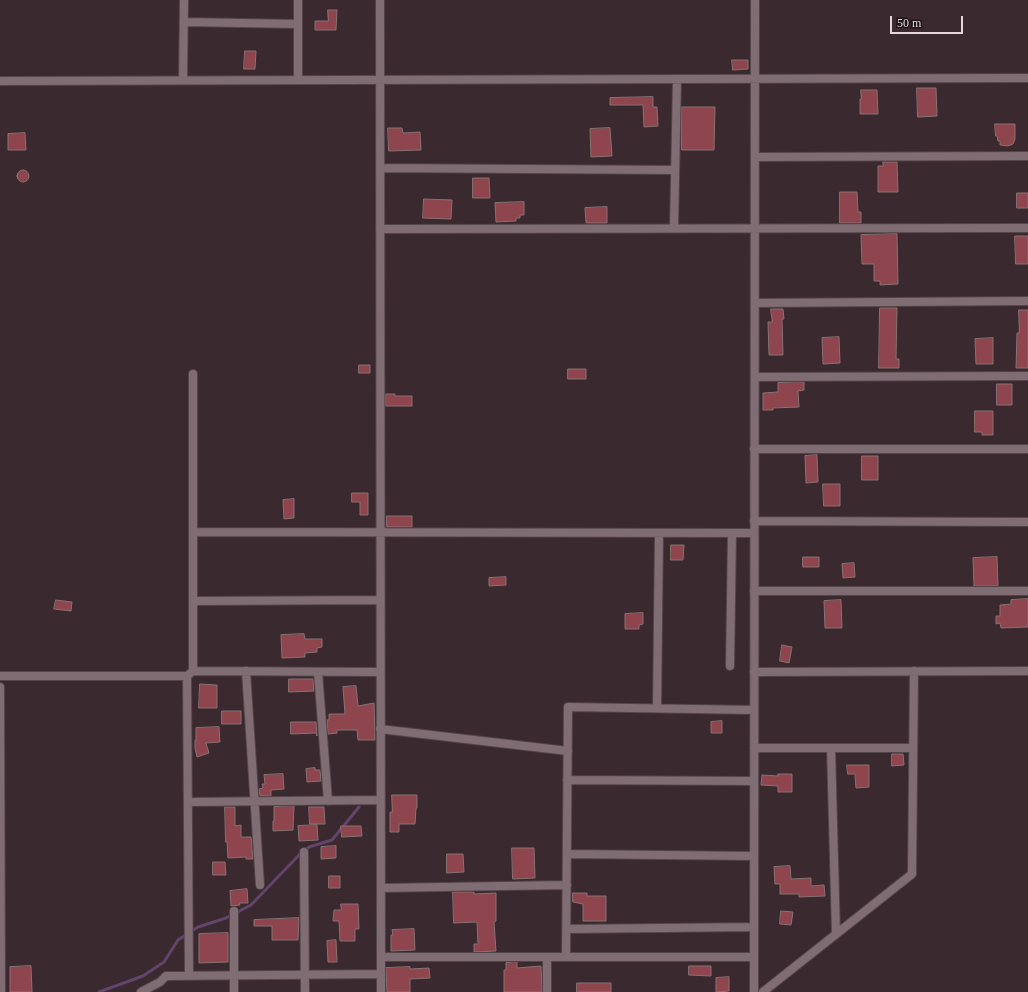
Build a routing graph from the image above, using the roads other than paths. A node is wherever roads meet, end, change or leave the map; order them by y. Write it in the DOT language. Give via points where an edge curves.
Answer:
graph roads {
  1 [pos="184,0"];
  2 [pos="298,0"];
  3 [pos="380,0"];
  4 [pos="755,0"];
  5 [pos="184,22"];
  6 [pos="298,24"];
  7 [pos="1028,78"];
  8 [pos="676,79"];
  9 [pos="755,79"];
  10 [pos="183,80"];
  11 [pos="298,80"];
  12 [pos="380,80"];
  13 [pos="0,81"];
  14 [pos="1028,156"];
  15 [pos="755,157"];
  16 [pos="380,168"];
  17 [pos="675,170"];
  18 [pos="674,228"];
  19 [pos="755,228"];
  20 [pos="1028,228"];
  21 [pos="380,229"];
  22 [pos="1028,301"];
  23 [pos="755,303"];
  24 [pos="193,374"];
  25 [pos="1028,376"];
  26 [pos="754,377"];
  27 [pos="754,449"];
  28 [pos="1028,449"];
  29 [pos="754,521"];
  30 [pos="1028,522"];
  31 [pos="193,532"];
  32 [pos="380,532"];
  33 [pos="659,533"];
  34 [pos="732,533"];
  35 [pos="754,533"];
  36 [pos="754,591"];
  37 [pos="1028,592"];
  38 [pos="380,600"];
  39 [pos="193,601"];
  40 [pos="730,666"];
  41 [pos="914,671"];
  42 [pos="1028,671"];
  43 [pos="246,672"];
  44 [pos="318,672"];
  45 [pos="380,672"];
  46 [pos="754,672"];
  47 [pos="190,673"];
  48 [pos="0,676"];
  49 [pos="0,687"];
  50 [pos="657,708"];
  51 [pos="754,710"];
  52 [pos="380,729"];
  53 [pos="0,734"];
  54 [pos="754,748"];
  55 [pos="831,748"];
  56 [pos="914,748"];
  57 [pos="568,751"];
  58 [pos="567,780"];
  59 [pos="754,782"];
  60 [pos="380,800"];
  61 [pos="255,801"];
  62 [pos="328,801"];
  63 [pos="188,802"];
  64 [pos="304,852"];
  65 [pos="567,854"];
  66 [pos="754,856"];
  67 [pos="260,885"];
  68 [pos="567,885"];
  69 [pos="381,888"];
  70 [pos="234,911"];
  71 [pos="754,927"];
  72 [pos="567,929"];
  73 [pos="836,934"];
  74 [pos="381,957"];
  75 [pos="547,957"];
  76 [pos="566,957"];
  77 [pos="754,957"];
  78 [pos="1,967"];
  79 [pos="381,974"];
  80 [pos="234,975"];
  81 [pos="305,975"];
  82 [pos="189,976"];
  83 [pos="160,982"];
  84 [pos="1,992"];
  85 [pos="141,992"];
  86 [pos="160,992"];
  87 [pos="234,992"];
  88 [pos="305,992"];
  89 [pos="381,992"];
  90 [pos="547,992"];
  91 [pos="754,992"];
  92 [pos="763,992"];
  1 -- 5 [label="street"];
  2 -- 6 [label="street"];
  3 -- 12 [label="street"];
  4 -- 9 [label="street"];
  5 -- 6 [label="street"];
  5 -- 10 [label="street"];
  6 -- 11 [label="street"];
  7 -- 9 [label="street"];
  8 -- 9 [label="street"];
  8 -- 12 [label="street"];
  8 -- 17 [label="street"];
  9 -- 15 [label="street"];
  10 -- 11 [label="street"];
  10 -- 13 [label="street"];
  11 -- 12 [label="street"];
  12 -- 16 [label="street"];
  14 -- 15 [label="street"];
  15 -- 19 [label="street"];
  16 -- 17 [label="street"];
  16 -- 21 [label="street"];
  17 -- 18 [label="street"];
  18 -- 19 [label="street"];
  18 -- 21 [label="street"];
  19 -- 20 [label="street"];
  19 -- 23 [label="street"];
  21 -- 32 [label="street"];
  22 -- 23 [label="street"];
  23 -- 26 [label="street"];
  24 -- 31 [label="street"];
  25 -- 26 [label="street"];
  26 -- 27 [label="street"];
  27 -- 28 [label="street"];
  27 -- 29 [label="street"];
  29 -- 30 [label="street"];
  29 -- 35 [label="street"];
  31 -- 32 [label="street"];
  31 -- 39 [label="street"];
  32 -- 33 [label="street"];
  32 -- 38 [label="street"];
  33 -- 34 [label="street"];
  33 -- 50 [label="street"];
  34 -- 35 [label="street"];
  34 -- 40 [label="street"];
  35 -- 36 [label="street"];
  36 -- 37 [label="street"];
  36 -- 46 [label="street"];
  38 -- 39 [label="street"];
  38 -- 45 [label="street"];
  39 -- 47 [label="street"];
  41 -- 42 [label="street"];
  41 -- 46 [label="street"];
  41 -- 56 [label="street"];
  43 -- 44 [label="street"];
  43 -- 47 [label="street"];
  43 -- 61 [label="street"];
  44 -- 45 [label="street"];
  44 -- 62 [label="street"];
  45 -- 52 [label="street"];
  46 -- 51 [label="street"];
  47 -- 48 [label="street"];
  47 -- 63 [label="street"];
  49 -- 53 [label="street"];
  50 -- 51 [label="street"];
  50 -- 57 [label="street" via="568,707"];
  51 -- 54 [label="street"];
  52 -- 57 [label="street"];
  52 -- 60 [label="street"];
  53 -- 78 [label="street"];
  54 -- 55 [label="street"];
  54 -- 59 [label="street"];
  55 -- 56 [label="street"];
  55 -- 73 [label="street"];
  56 -- 73 [label="street" via="912,874"];
  57 -- 58 [label="street"];
  58 -- 59 [label="street"];
  58 -- 65 [label="street"];
  59 -- 66 [label="street"];
  60 -- 62 [label="street"];
  60 -- 69 [label="street"];
  61 -- 62 [label="street"];
  61 -- 63 [label="street"];
  61 -- 67 [label="street"];
  63 -- 82 [label="street"];
  64 -- 81 [label="street"];
  65 -- 66 [label="street"];
  65 -- 68 [label="street"];
  66 -- 71 [label="street"];
  68 -- 69 [label="street"];
  68 -- 72 [label="street"];
  69 -- 74 [label="street"];
  70 -- 80 [label="street"];
  71 -- 72 [label="street"];
  71 -- 77 [label="street"];
  72 -- 76 [label="street"];
  73 -- 92 [label="street"];
  74 -- 75 [label="street"];
  74 -- 79 [label="street"];
  75 -- 76 [label="street"];
  75 -- 90 [label="street"];
  76 -- 77 [label="street"];
  77 -- 91 [label="street"];
  78 -- 84 [label="street"];
  79 -- 81 [label="street"];
  79 -- 89 [label="street"];
  80 -- 81 [label="street"];
  80 -- 82 [label="street"];
  80 -- 87 [label="street"];
  81 -- 88 [label="street"];
  82 -- 83 [label="street" via="166,976"];
  83 -- 85 [label="street"];
  83 -- 86 [label="street"];
}
